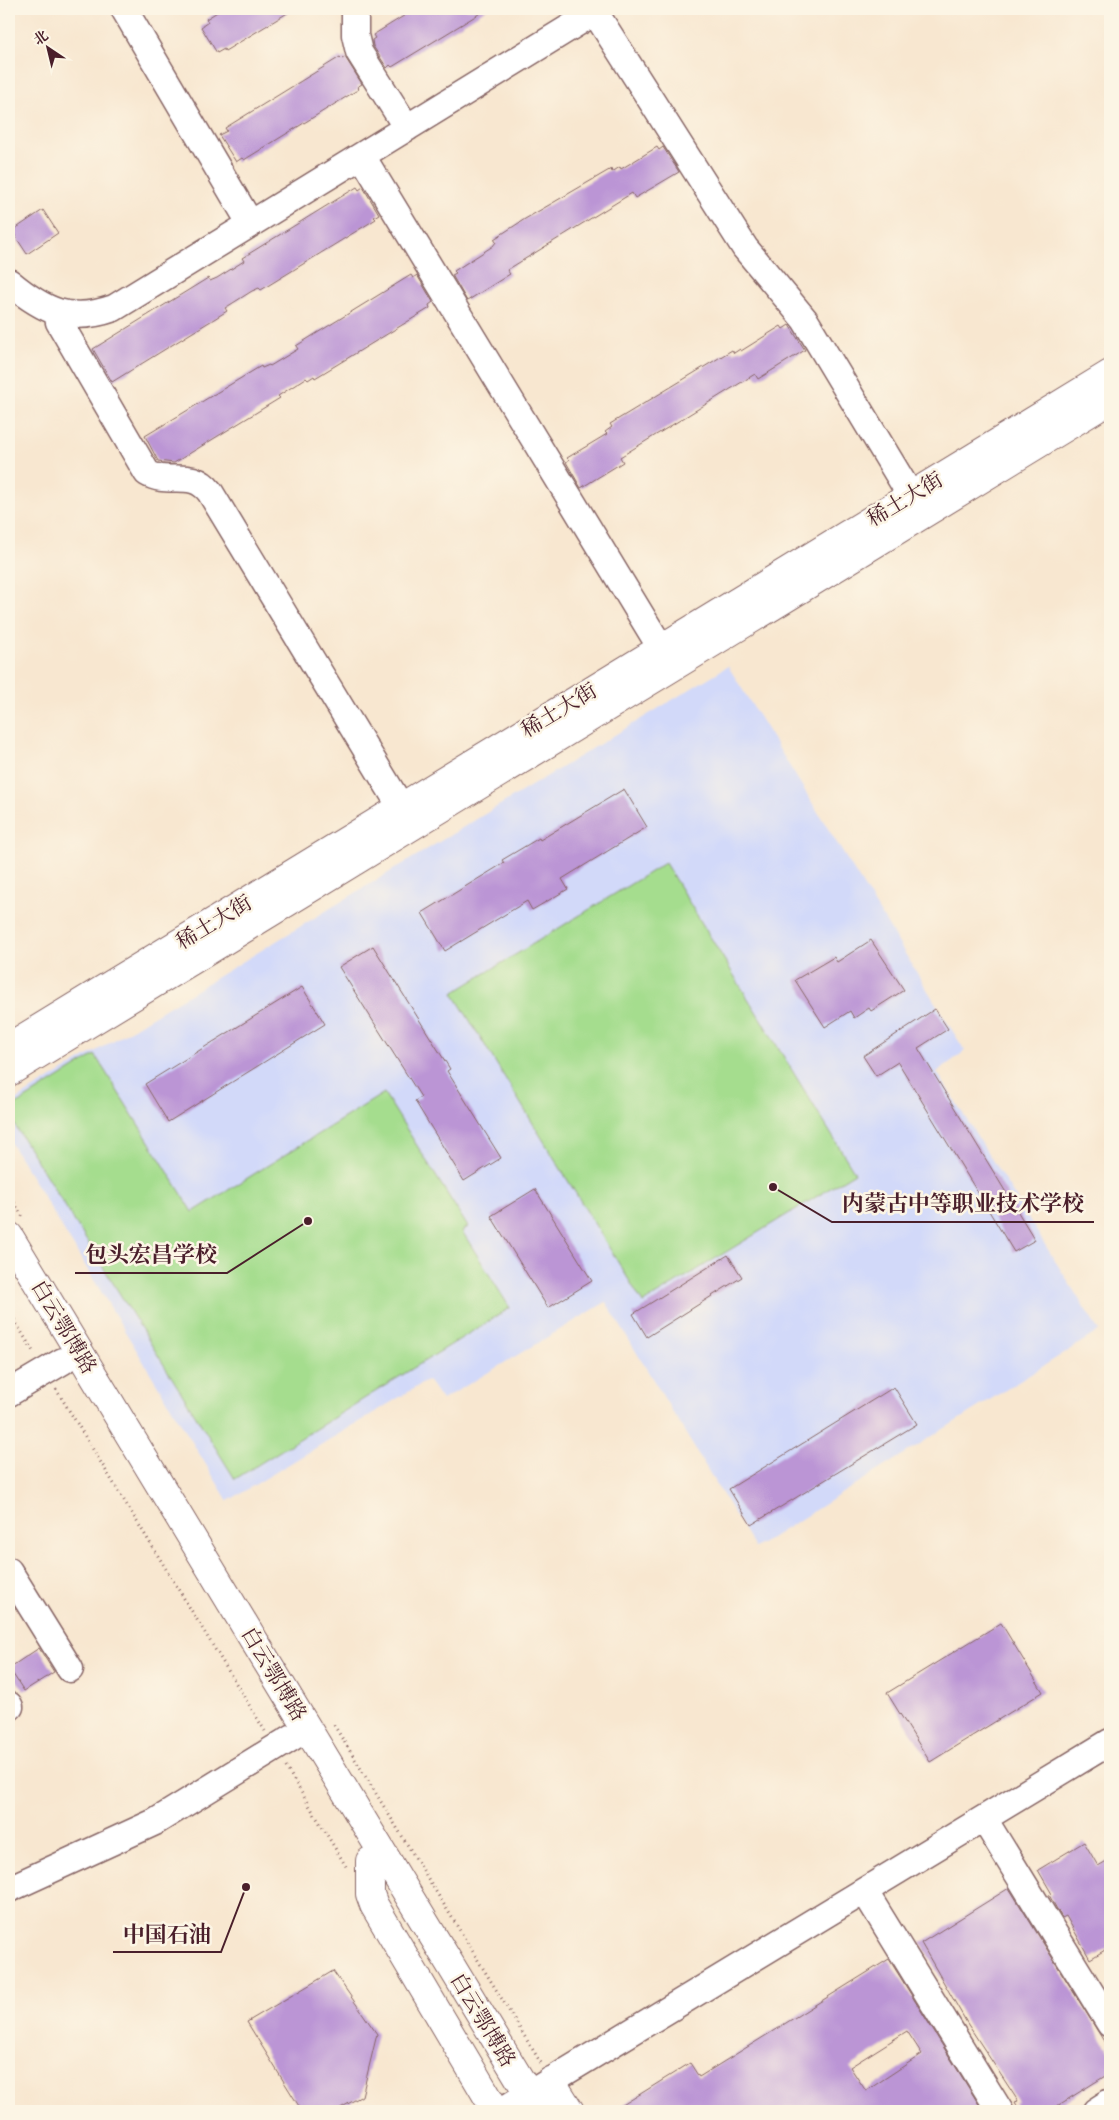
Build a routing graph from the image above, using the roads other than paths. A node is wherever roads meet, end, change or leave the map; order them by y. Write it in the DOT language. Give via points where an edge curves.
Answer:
graph roads {
  1 [pos="124,9"];
  2 [pos="355,9"];
  3 [pos="594,10"];
  4 [pos="407,128"];
  5 [pos="362,156"];
  6 [pos="250,223"];
  7 [pos="9,282"];
  8 [pos="56,313"];
  9 [pos="1105,396"];
  10 [pos="911,496"];
  11 [pos="661,648"];
  12 [pos="401,808"];
  13 [pos="9,1047"];
  14 [pos="9,1072"];
  15 [pos="9,1236"];
  16 [pos="9,1273"];
  17 [pos="54,1366"];
  18 [pos="9,1393"];
  19 [pos="9,1571"];
  20 [pos="70,1669"];
  21 [pos="284,1742"];
  22 [pos="1110,1742"];
  23 [pos="984,1819"];
  24 [pos="370,1861"];
  25 [pos="9,1888"];
  26 [pos="865,1892"];
  27 [pos="1110,2024"];
  28 [pos="551,2080"];
  29 [pos="1110,2102"];
  30 [pos="518,2107"];
  31 [pos="570,2111"];
  32 [pos="1000,2111"];
  33 [pos="1096,2111"];
  1 -- 6 [label="street"];
  2 -- 4 [label="street" via="359,52"];
  3 -- 4 [label="street"];
  3 -- 10 [label="street" via="745,248 805,320"];
  4 -- 5 [label="street"];
  5 -- 6 [label="street"];
  5 -- 11 [label="street"];
  6 -- 8 [label="street" via="114,308 94,314"];
  7 -- 8 [label="street" via="38,305"];
  8 -- 12 [label="street" via="147,473 154,477 198,480 210,492"];
  9 -- 10 [label="main road, 稀土大街"];
  9 -- 14 [label="main road, 稀土大街"];
  10 -- 11 [label="main road, 稀土大街"];
  11 -- 12 [label="main road, 稀土大街"];
  12 -- 13 [label="main road, 稀土大街"];
  15 -- 30 [label="main road, 白云鄂博路"];
  16 -- 17 [label="main road, 白云鄂博路"];
  17 -- 18 [label="street"];
  17 -- 21 [label="main road, 白云鄂博路"];
  19 -- 20 [label="street"];
  21 -- 24 [label="main road, 白云鄂博路"];
  21 -- 25 [label="street" via="155,1822"];
  22 -- 23 [label="street"];
  23 -- 26 [label="street"];
  23 -- 27 [label="street"];
  24 -- 30 [label="main road, 白云鄂博路"];
  24 -- 30 [label="main road" via="370,1894"];
  26 -- 28 [label="street"];
  26 -- 32 [label="street"];
  28 -- 30 [label="street"];
  28 -- 31 [label="main road"];
  29 -- 33 [label="street"];
}
